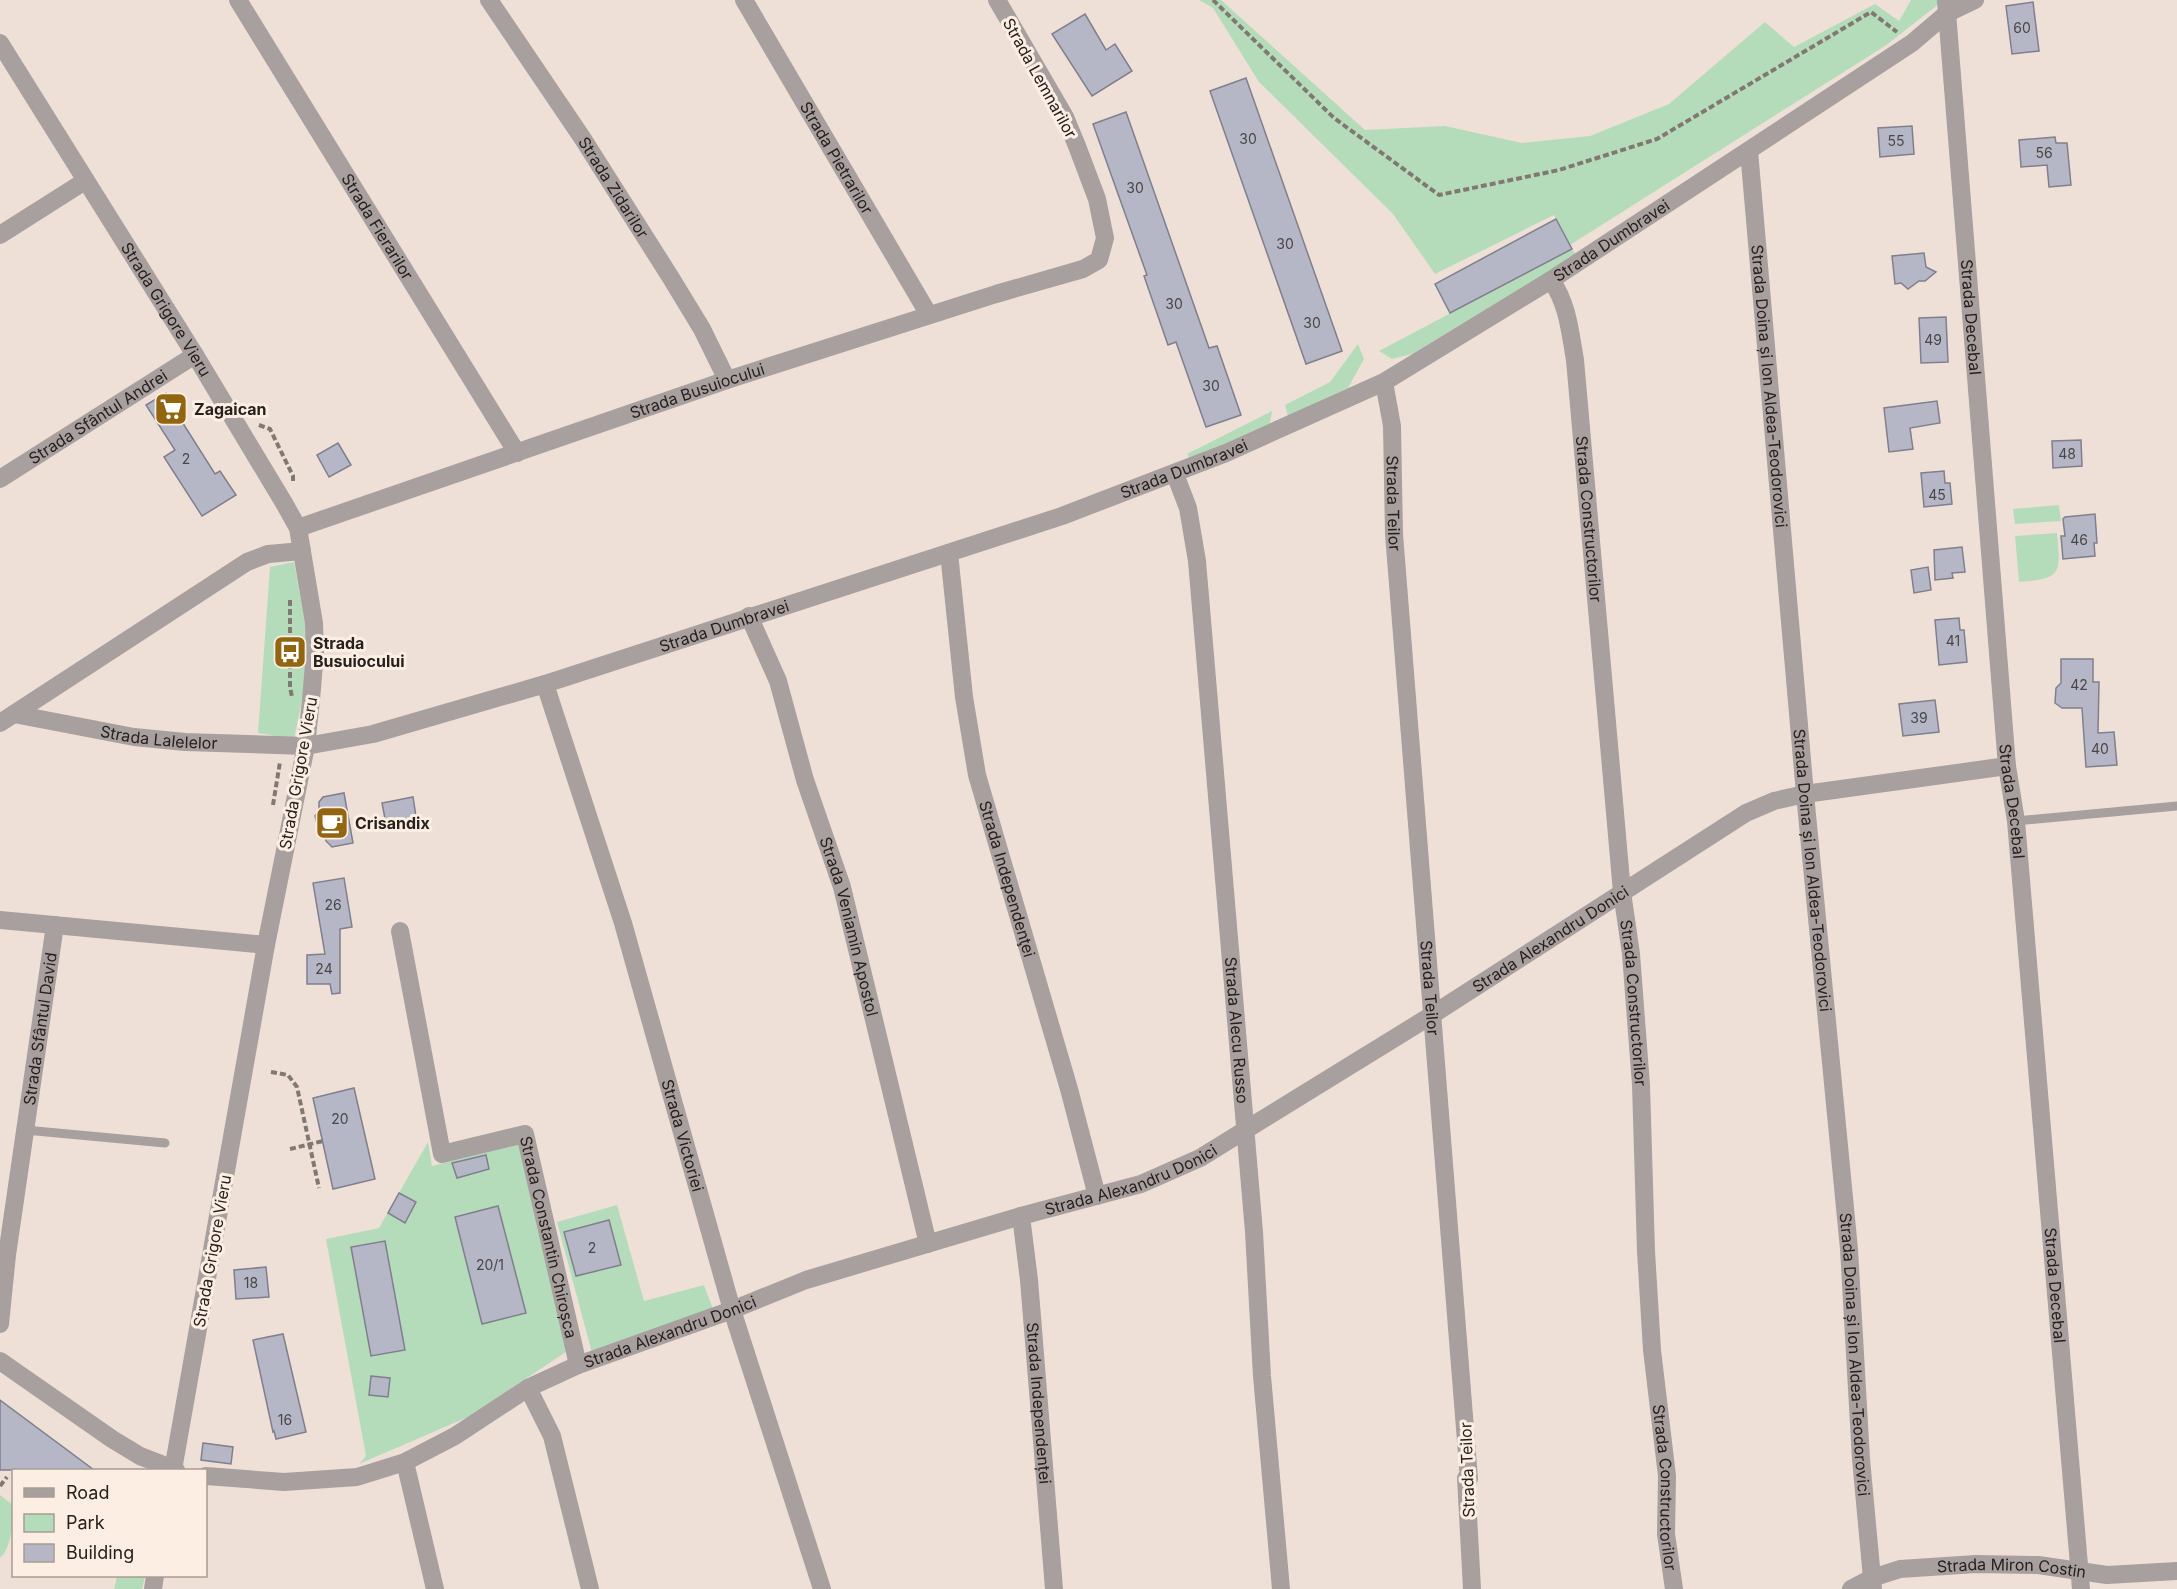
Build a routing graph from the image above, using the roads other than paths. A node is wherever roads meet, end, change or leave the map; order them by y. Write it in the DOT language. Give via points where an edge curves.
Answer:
graph roads {
  1 [pos="238,0"];
  2 [pos="489,0"];
  3 [pos="744,0"];
  4 [pos="997,0"];
  5 [pos="1976,0"];
  6 [pos="1946,7"];
  7 [pos="0,44"];
  8 [pos="1749,152"];
  9 [pos="85,181"];
  10 [pos="0,235"];
  11 [pos="1098,260"];
  12 [pos="1551,280"];
  13 [pos="929,315"];
  14 [pos="195,355"];
  15 [pos="727,380"];
  16 [pos="1384,382"];
  17 [pos="517,453"];
  18 [pos="1175,474"];
  19 [pos="0,479"];
  20 [pos="297,528"];
  21 [pos="302,551"];
  22 [pos="949,553"];
  23 [pos="749,616"];
  24 [pos="545,684"];
  25 [pos="7,719"];
  26 [pos="306,746"];
  27 [pos="2007,766"];
  28 [pos="1805,794"];
  29 [pos="2177,806"];
  30 [pos="2016,821"];
  31 [pos="1622,892"];
  32 [pos="0,920"];
  33 [pos="55,925"];
  34 [pos="400,931"];
  35 [pos="266,945"];
  36 [pos="1432,1015"];
  37 [pos="25,1130"];
  38 [pos="1244,1131"];
  39 [pos="165,1143"];
  40 [pos="1096,1196"];
  41 [pos="1021,1216"];
  42 [pos="928,1244"];
  43 [pos="732,1310"];
  44 [pos="0,1324"];
  45 [pos="0,1361"];
  46 [pos="578,1365"];
  47 [pos="528,1388"];
  48 [pos="405,1462"];
  49 [pos="172,1469"];
  50 [pos="174,1469"];
  51 [pos="207,1476"];
  52 [pos="2080,1570"];
  53 [pos="2177,1571"];
  54 [pos="1873,1583"];
  55 [pos="435,1589"];
  56 [pos="590,1589"];
  57 [pos="822,1589"];
  58 [pos="1054,1589"];
  59 [pos="1281,1589"];
  60 [pos="1472,1589"];
  61 [pos="1674,1589"];
  62 [pos="1851,1589"];
  63 [pos="2081,1589"];
  1 -- 17 [label="street, Strada Fierarilor"];
  2 -- 15 [label="street, Strada Zidarilor" via="677,288"];
  3 -- 13 [label="street, Strada Pietrarilor"];
  4 -- 11 [label="street, Strada Lemnarilor" via="1065,117 1077,146 1096,198 1105,238"];
  5 -- 6 [label="street, Strada Dumbravei"];
  6 -- 8 [label="street, Strada Dumbravei" via="1912,43"];
  6 -- 27 [label="street, Strada Decebal"];
  7 -- 9 [label="street, Strada Grigore Vieru"];
  8 -- 12 [label="street, Strada Dumbravei"];
  8 -- 28 [label="street, Strada Doina și Ion Aldea-Teodorovici"];
  9 -- 10 [label="street"];
  9 -- 14 [label="street, Strada Grigore Vieru"];
  11 -- 13 [label="street, Strada Busuiocului" via="1083,269"];
  12 -- 16 [label="street, Strada Dumbravei"];
  12 -- 31 [label="street, Strada Constructorilor" via="1566,310 1575,360"];
  13 -- 15 [label="street, Strada Busuiocului"];
  14 -- 19 [label="street, Strada Sfântul Andrei"];
  14 -- 20 [label="street, Strada Grigore Vieru"];
  15 -- 17 [label="street, Strada Busuiocului"];
  16 -- 18 [label="street, Strada Dumbravei"];
  16 -- 36 [label="street, Strada Teilor" via="1392,426 1394,534"];
  17 -- 20 [label="street, Strada Busuiocului"];
  18 -- 22 [label="street, Strada Dumbravei"];
  18 -- 38 [label="street, Strada Alecu Russo" via="1188,508 1197,561"];
  20 -- 21 [label="street, Strada Grigore Vieru"];
  21 -- 25 [label="street" via="268,554 247,562"];
  21 -- 26 [label="street, Strada Grigore Vieru" via="315,652"];
  22 -- 23 [label="street, Strada Dumbravei"];
  22 -- 40 [label="street, Strada Independenţei" via="964,697 977,775 1069,1089"];
  23 -- 24 [label="street, Strada Dumbravei"];
  23 -- 42 [label="street, Strada Veniamin Apostol" via="778,681 805,780 842,887"];
  24 -- 26 [label="street, Strada Dumbravei" via="373,734"];
  24 -- 43 [label="street, Strada Victoriei" via="623,924"];
  25 -- 26 [label="street, Strada Lalelelor" via="185,742"];
  26 -- 35 [label="street, Strada Grigore Vieru"];
  27 -- 28 [label="street, Strada Alexandru Donici"];
  27 -- 30 [label="street, Strada Decebal"];
  28 -- 31 [label="street, Strada Alexandru Donici" via="1746,813"];
  28 -- 54 [label="street, Strada Doina și Ion Aldea-Teodorovici" via="1849,1249 1861,1459"];
  29 -- 30 [label="lane"];
  30 -- 52 [label="street, Strada Decebal"];
  31 -- 36 [label="street, Strada Alexandru Donici"];
  31 -- 61 [label="street, Strada Constructorilor" via="1641,1086 1652,1350 1667,1476 1666,1534"];
  32 -- 33 [label="street"];
  33 -- 35 [label="street"];
  33 -- 37 [label="street, Strada Sfântul David"];
  34 -- 46 [label="street, Strada Constantin Chiroșca" via="442,1154 525,1134"];
  35 -- 50 [label="street, Strada Grigore Vieru"];
  36 -- 38 [label="street, Strada Alexandru Donici"];
  36 -- 60 [label="street, Strada Teilor" via="1469,1479 1466,1478"];
  37 -- 39 [label="lane"];
  37 -- 44 [label="street, Strada Sfântul David"];
  38 -- 40 [label="street, Strada Alexandru Donici" via="1141,1184"];
  38 -- 59 [label="street, Strada Alecu Russo"];
  40 -- 41 [label="street, Strada Alexandru Donici"];
  41 -- 42 [label="street, Strada Alexandru Donici"];
  41 -- 58 [label="street, Strada Independenței"];
  42 -- 43 [label="street, Strada Alexandru Donici" via="806,1280"];
  43 -- 46 [label="street, Strada Alexandru Donici"];
  43 -- 57 [label="street, Strada Victoriei"];
  45 -- 49 [label="street" via="112,1439"];
  46 -- 47 [label="street, Strada Alexandru Donici"];
  47 -- 48 [label="street, Strada Alexandru Donici" via="455,1436"];
  47 -- 56 [label="street" via="552,1436"];
  48 -- 51 [label="street, Strada Alexandru Donici" via="357,1477 305,1481"];
  48 -- 55 [label="street"];
  52 -- 53 [label="street, Strada Miron Costin" via="2107,1575"];
  52 -- 54 [label="street, Strada Miron Costin" via="1976,1564 1900,1569"];
  52 -- 63 [label="street, Strada Decebal"];
  54 -- 62 [label="street, Strada Miron Costin"];
}
